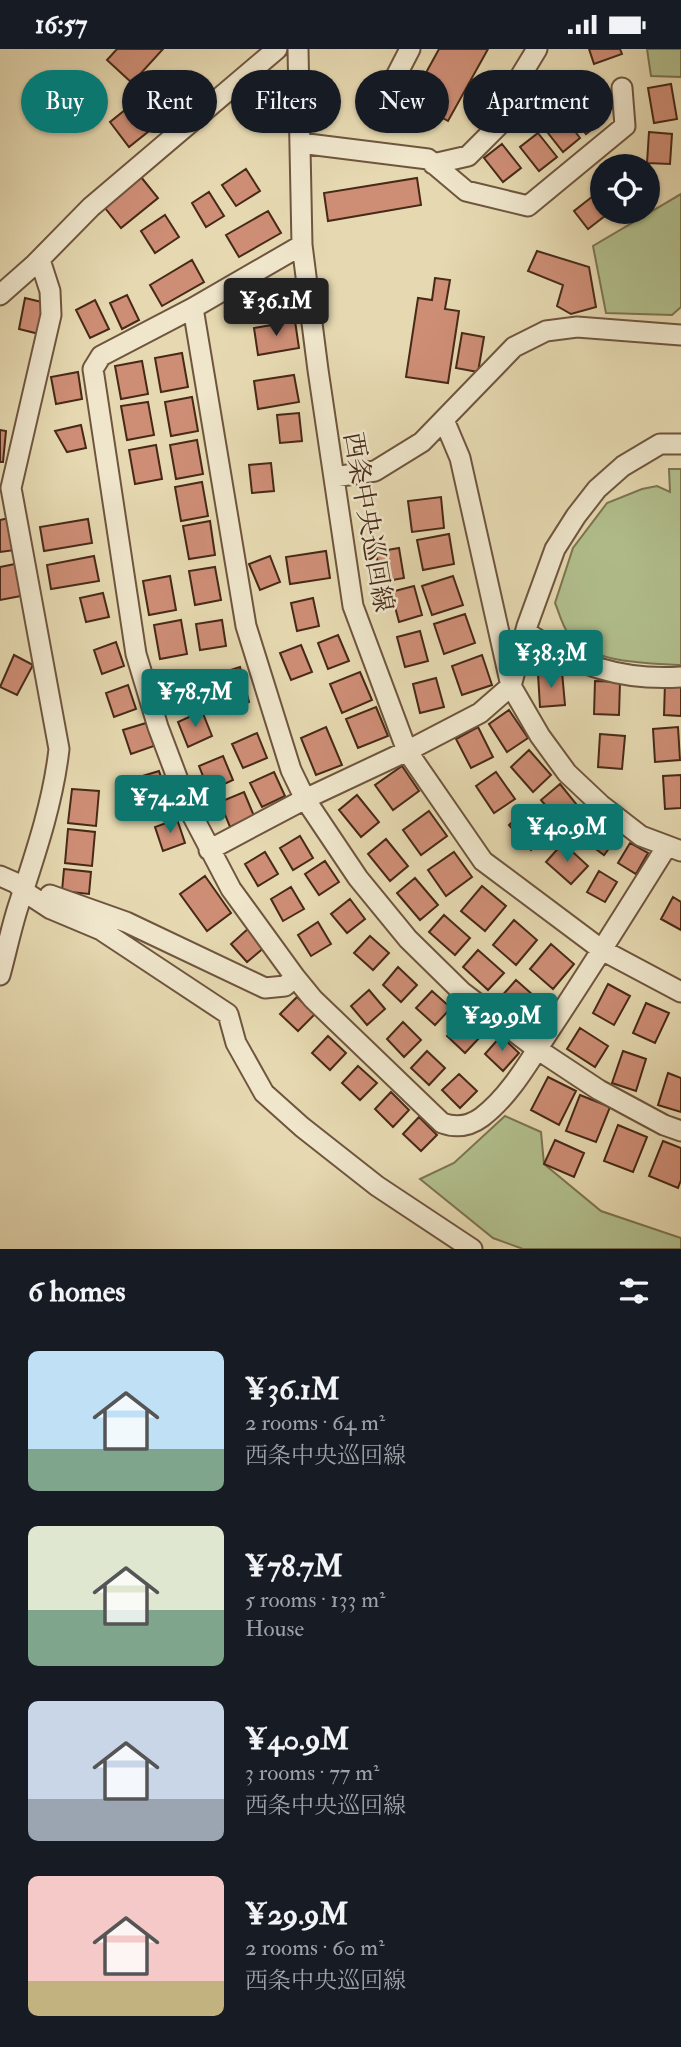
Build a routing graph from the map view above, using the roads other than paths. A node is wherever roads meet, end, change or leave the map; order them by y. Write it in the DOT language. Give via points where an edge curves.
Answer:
graph roads {
  1 [pos="277,49"];
  2 [pos="298,49"];
  3 [pos="410,49"];
  4 [pos="537,49"];
  5 [pos="399,70"];
  6 [pos="622,89"];
  7 [pos="300,143"];
  8 [pos="433,164"];
  9 [pos="302,244"];
  10 [pos="40,260"];
  11 [pos="0,295"];
  12 [pos="193,308"];
  13 [pos="681,335"];
  14 [pos="444,420"];
  15 [pos="681,444"];
  16 [pos="334,477"];
  17 [pos="526,632"];
  18 [pos="681,677"];
  19 [pos="510,686"];
  20 [pos="407,751"];
  21 [pos="305,799"];
  22 [pos="674,848"];
  23 [pos="209,850"];
  24 [pos="0,876"];
  25 [pos="26,888"];
  26 [pos="602,950"];
  27 [pos="0,975"];
  28 [pos="295,977"];
  29 [pos="681,992"];
  30 [pos="537,1049"];
  31 [pos="681,1131"];
  32 [pos="472,1249"];
  1 -- 10 [label="street" via="91,207"];
  2 -- 7 [label="street, 西条中央巡回線"];
  3 -- 5 [label="street"];
  4 -- 8 [label="street" via="520,77 512,112 468,156"];
  6 -- 8 [label="street" via="625,126 528,206 466,191"];
  7 -- 8 [label="street" via="428,159"];
  7 -- 9 [label="street, 西条中央巡回線"];
  9 -- 12 [label="street"];
  9 -- 16 [label="street, 西条中央巡回線"];
  10 -- 11 [label="street"];
  10 -- 25 [label="street" via="50,291 51,314 11,488 59,749"];
  12 -- 21 [label="street" via="246,626 291,770"];
  12 -- 23 [label="street" via="102,356 93,369 136,653 188,809"];
  13 -- 14 [label="street" via="577,327 546,331 514,347"];
  14 -- 16 [label="street" via="422,442 375,471"];
  14 -- 19 [label="street" via="460,458"];
  15 -- 17 [label="street" via="660,444 623,466 597,489 555,549"];
  16 -- 20 [label="street, 西条中央巡回線" via="353,605"];
  17 -- 18 [label="street" via="587,666 651,679"];
  17 -- 19 [label="street"];
  19 -- 20 [label="street" via="480,713"];
  19 -- 22 [label="street" via="567,772 641,836"];
  20 -- 21 [label="street"];
  20 -- 26 [label="street, 西条中央巡回線" via="483,861"];
  21 -- 23 [label="street"];
  21 -- 30 [label="street" via="358,878 408,939 462,992"];
  22 -- 26 [label="street"];
  23 -- 28 [label="street" via="231,889"];
  24 -- 25 [label="street"];
  25 -- 27 [label="street"];
  25 -- 28 [label="street" via="126,922 265,988 285,986"];
  25 -- 32 [label="street" via="51,909 100,930 228,1014 236,1043 264,1093 376,1186"];
  26 -- 29 [label="street, 西条中央巡回線"];
  26 -- 30 [label="street"];
  28 -- 30 [label="street" via="442,1123 452,1127 480,1119 496,1106"];
  30 -- 31 [label="street" via="599,1090"];
}
